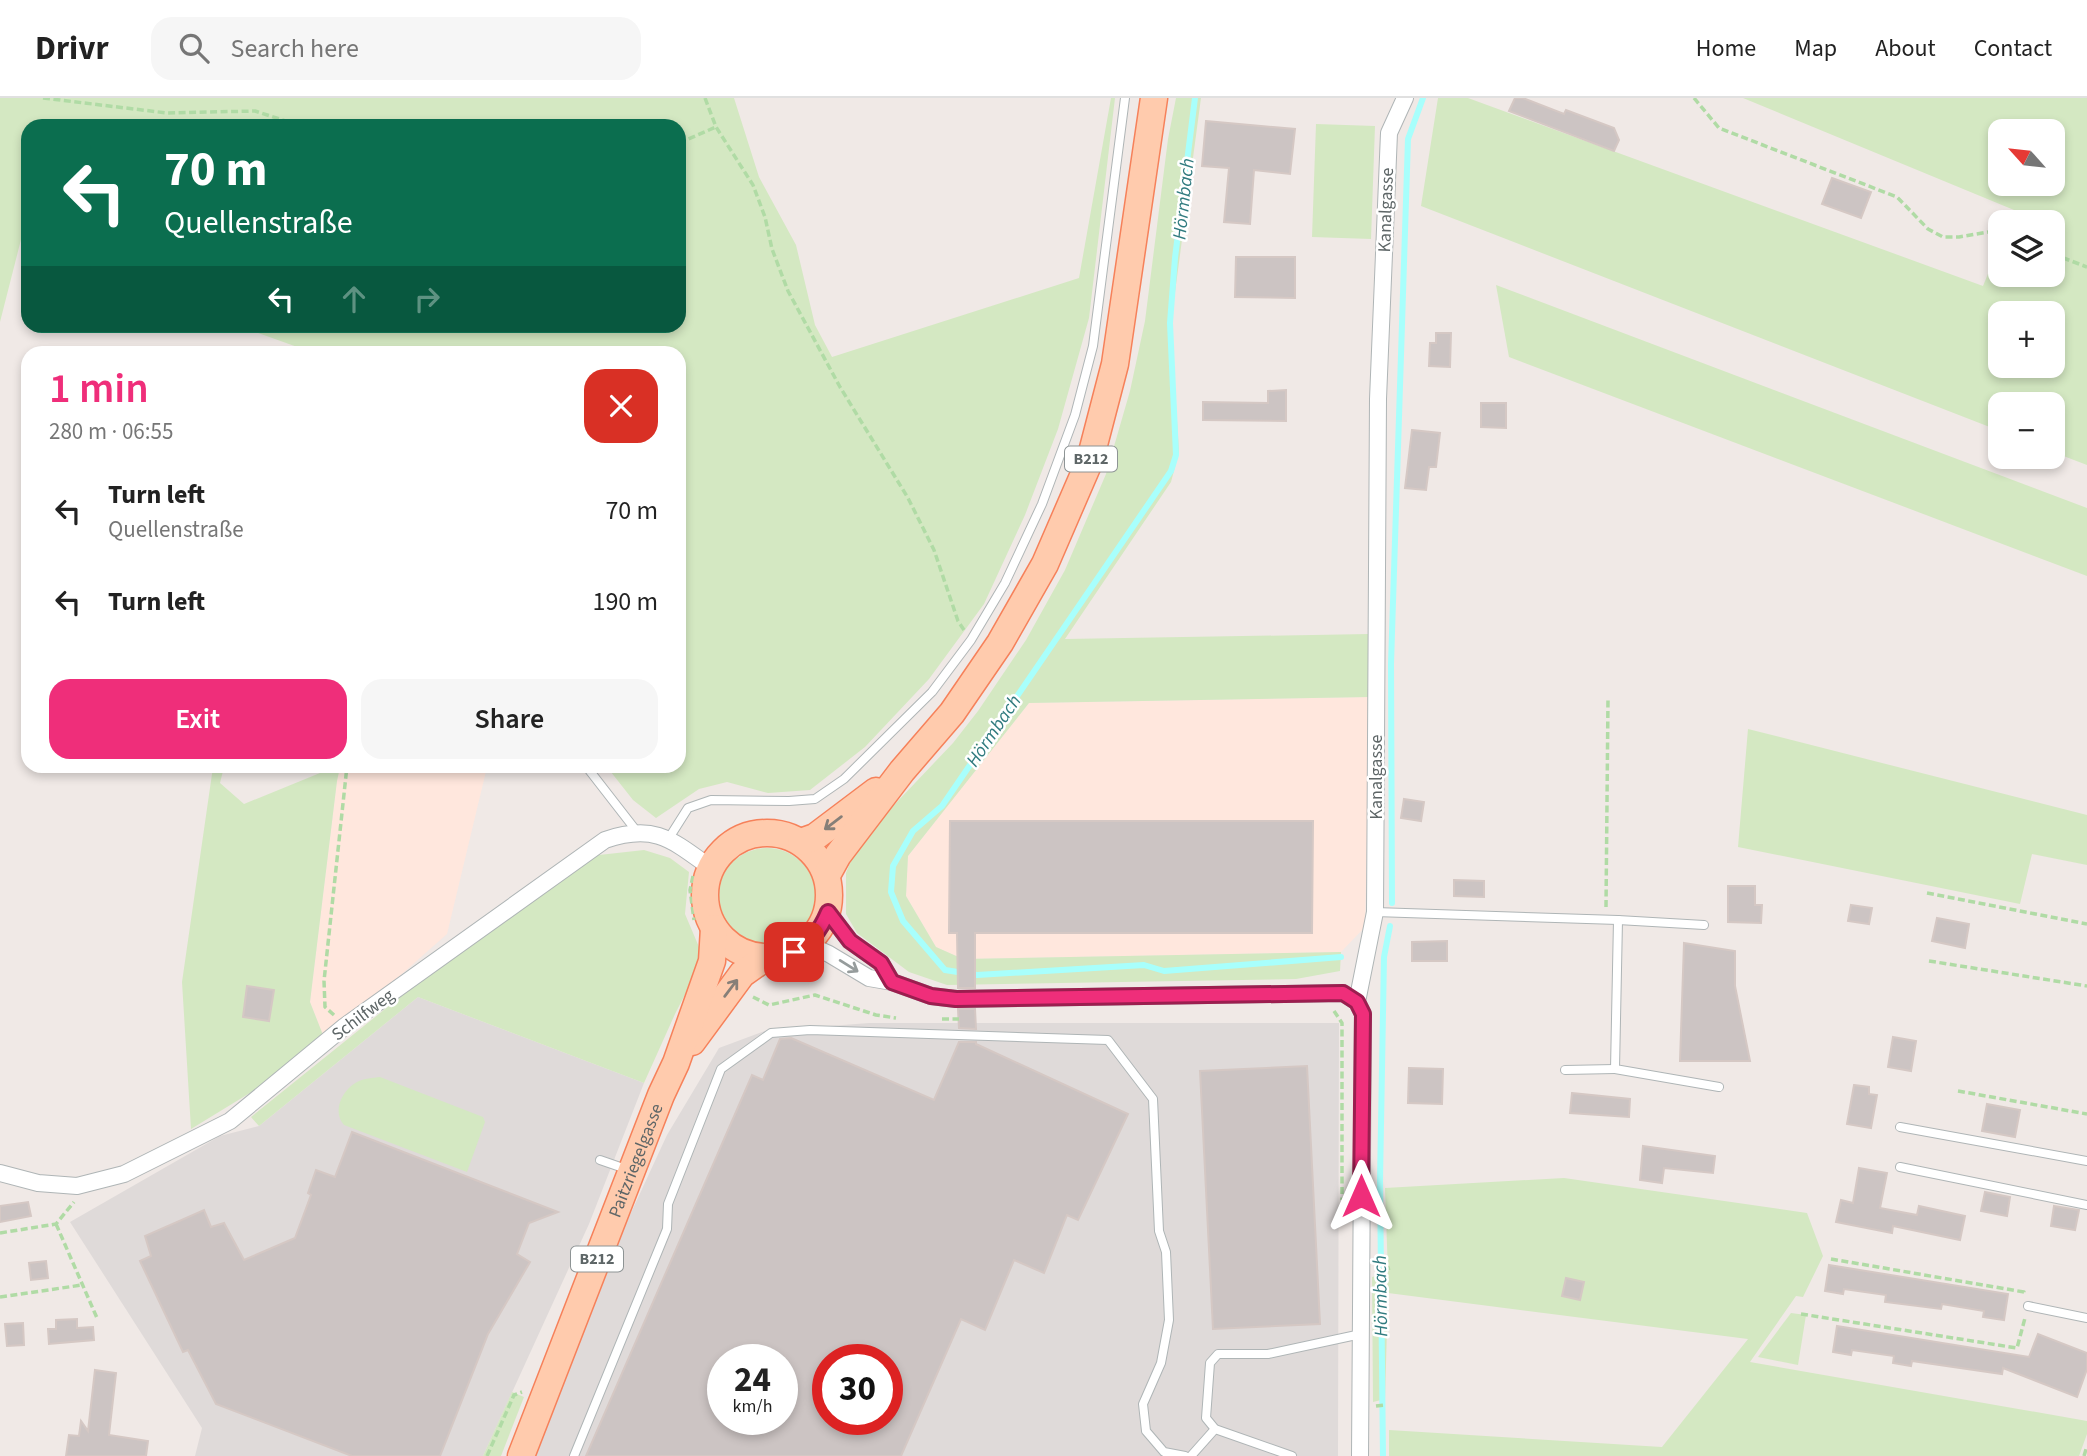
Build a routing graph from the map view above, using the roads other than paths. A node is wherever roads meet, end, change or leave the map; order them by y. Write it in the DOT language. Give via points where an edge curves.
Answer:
graph roads {
  1 [pos="1125,98"];
  2 [pos="1154,98"];
  3 [pos="1405,98"];
  4 [pos="902,771"];
  5 [pos="591,773"];
  6 [pos="638,833"];
  7 [pos="669,838"];
  8 [pos="801,842"];
  9 [pos="702,869"];
  10 [pos="827,875"];
  11 [pos="828,912"];
  12 [pos="1375,912"];
  13 [pos="1618,920"];
  14 [pos="1704,925"];
  15 [pos="705,926"];
  16 [pos="807,944"];
  17 [pos="765,958"];
  18 [pos="892,982"];
  19 [pos="1357,1002"];
  20 [pos="676,1063"];
  21 [pos="1615,1069"];
  22 [pos="1564,1070"];
  23 [pos="1719,1087"];
  24 [pos="1900,1126"];
  25 [pos="600,1160"];
  26 [pos="2087,1161"];
  27 [pos="1900,1167"];
  28 [pos="632,1171"];
  29 [pos="0,1173"];
  30 [pos="2087,1205"];
  31 [pos="2028,1307"];
  32 [pos="2087,1318"];
  33 [pos="1360,1334"];
  34 [pos="1215,1429"];
  35 [pos="521,1456"];
  36 [pos="574,1456"];
  37 [pos="1185,1456"];
  38 [pos="1191,1456"];
  39 [pos="1292,1456"];
  40 [pos="1360,1456"];
  1 -- 7 [label="lane" via="1093,346 1075,415 1042,504 1005,583 971,640 932,692 844,779 816,799 711,800 688,808"];
  2 -- 4 [label="main road, B212" via="1115,365 1090,460 1045,564 1000,643 952,713"];
  3 -- 12 [label="street, Kanalgasse" via="1389,133 1378,399"];
  4 -- 8 [label="main road, B212, one-way" via="815,837"];
  4 -- 10 [label="main road, B212"];
  5 -- 6 [label="lane"];
  6 -- 7 [label="street, Schilfweg"];
  6 -- 29 [label="street, Schilfweg" via="605,840 345,1026 230,1121 124,1174 77,1186 38,1183"];
  7 -- 9 [label="street, Schilfweg"];
  8 -- 9 [label="main road" via="781,834 760,833 740,839"];
  8 -- 10 [label="main road" via="817,856"];
  9 -- 15 [label="main road, B212"];
  10 -- 11 [label="main road"];
  11 -- 16 [label="main road"];
  11 -- 18 [label="street" via="850,941 881,963"];
  12 -- 13 [label="lane"];
  12 -- 19 [label="street, Kanalgasse"];
  13 -- 14 [label="lane"];
  13 -- 21 [label="lane"];
  15 -- 17 [label="main road" via="735,949"];
  15 -- 20 [label="main road, Paitzriegelgasse / B212" via="712,961"];
  16 -- 17 [label="main road, B212"];
  16 -- 18 [label="street, one-way" via="869,978"];
  20 -- 17 [label="main road, Paitzriegelgasse / B212, one-way" via="742,974"];
  18 -- 19 [label="street" via="956,999 1343,993"];
  19 -- 33 [label="street, Kanalgasse" via="1363,1014"];
  20 -- 28 [label="main road, Paitzriegelgasse / B212"];
  21 -- 22 [label="lane"];
  21 -- 23 [label="lane"];
  24 -- 26 [label="lane"];
  25 -- 28 [label="lane"];
  27 -- 30 [label="lane"];
  28 -- 35 [label="main road, Paitzriegelgasse / B212"];
  31 -- 32 [label="lane"];
  33 -- 34 [label="lane" via="1268,1354 1218,1354 1210,1363 1206,1418"];
  33 -- 40 [label="street, Kanalgasse"];
  34 -- 38 [label="lane"];
  34 -- 39 [label="lane"];
  36 -- 37 [label="lane" via="667,1229 668,1204 721,1069 771,1033 810,1030 1108,1040 1153,1100 1159,1231 1166,1252 1169,1320 1161,1363 1143,1404 1146,1431 1164,1452"];
}
